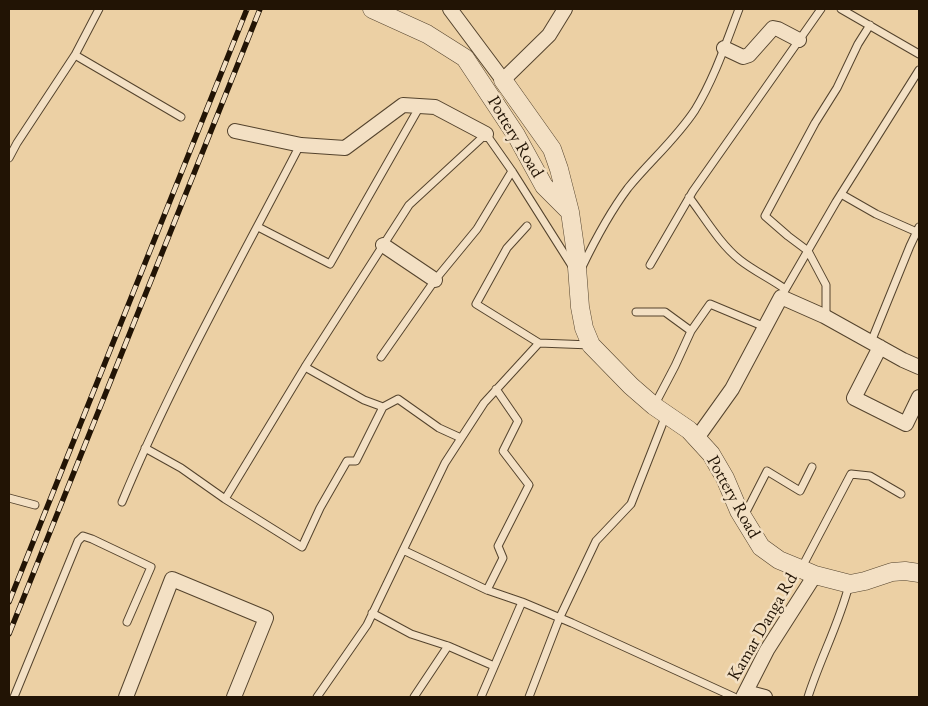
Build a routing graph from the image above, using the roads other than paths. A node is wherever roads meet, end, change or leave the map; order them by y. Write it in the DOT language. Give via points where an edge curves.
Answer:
graph roads {
  1 [pos="99,9"];
  2 [pos="372,9"];
  3 [pos="450,9"];
  4 [pos="565,9"];
  5 [pos="739,9"];
  6 [pos="821,9"];
  7 [pos="842,9"];
  8 [pos="870,25"];
  9 [pos="799,40"];
  10 [pos="724,48"];
  11 [pos="919,54"];
  12 [pos="75,55"];
  13 [pos="919,70"];
  14 [pos="503,80"];
  15 [pos="421,106"];
  16 [pos="181,117"];
  17 [pos="235,131"];
  18 [pos="486,134"];
  19 [pos="301,145"];
  20 [pos="9,158"];
  21 [pos="512,171"];
  22 [pos="841,194"];
  23 [pos="689,197"];
  24 [pos="570,212"];
  25 [pos="258,226"];
  26 [pos="527,226"];
  27 [pos="918,230"];
  28 [pos="383,245"];
  29 [pos="808,251"];
  30 [pos="650,265"];
  31 [pos="578,275"];
  32 [pos="435,280"];
  33 [pos="783,293"];
  34 [pos="636,312"];
  35 [pos="826,317"];
  36 [pos="765,327"];
  37 [pos="691,331"];
  38 [pos="539,343"];
  39 [pos="876,344"];
  40 [pos="591,345"];
  41 [pos="381,357"];
  42 [pos="305,367"];
  43 [pos="919,367"];
  44 [pos="496,390"];
  45 [pos="919,397"];
  46 [pos="383,407"];
  47 [pos="660,410"];
  48 [pos="461,438"];
  49 [pos="697,438"];
  50 [pos="145,448"];
  51 [pos="812,467"];
  52 [pos="901,494"];
  53 [pos="9,498"];
  54 [pos="225,499"];
  55 [pos="122,502"];
  56 [pos="35,505"];
  57 [pos="743,518"];
  58 [pos="402,550"];
  59 [pos="808,572"];
  60 [pos="919,573"];
  61 [pos="850,584"];
  62 [pos="487,590"];
  63 [pos="522,602"];
  64 [pos="372,614"];
  65 [pos="559,618"];
  66 [pos="127,622"];
  67 [pos="448,646"];
  68 [pos="494,666"];
  69 [pos="741,696"];
  70 [pos="14,697"];
  71 [pos="126,697"];
  72 [pos="234,697"];
  73 [pos="317,697"];
  74 [pos="414,697"];
  75 [pos="481,697"];
  76 [pos="529,697"];
  77 [pos="765,697"];
  78 [pos="808,697"];
  1 -- 12 [label="lane"];
  2 -- 24 [label="street, Pottery Road" via="427,34 465,58 516,135 544,186"];
  3 -- 14 [label="street"];
  4 -- 14 [label="street" via="549,35"];
  5 -- 10 [label="lane"];
  6 -- 9 [label="lane"];
  7 -- 8 [label="lane"];
  8 -- 11 [label="lane"];
  8 -- 29 [label="lane" via="765,216"];
  9 -- 10 [label="street" via="773,28 749,55 742,57"];
  9 -- 23 [label="lane"];
  10 -- 31 [label="lane" via="694,110 628,189"];
  12 -- 16 [label="lane"];
  12 -- 20 [label="lane"];
  13 -- 22 [label="lane"];
  14 -- 24 [label="street, Pottery Road" via="552,149"];
  15 -- 18 [label="street" via="435,107"];
  15 -- 19 [label="street" via="403,105 345,148"];
  15 -- 25 [label="lane" via="330,264"];
  17 -- 19 [label="street"];
  18 -- 21 [label="lane"];
  18 -- 28 [label="lane" via="409,205"];
  19 -- 25 [label="lane"];
  21 -- 31 [label="lane"];
  21 -- 32 [label="lane" via="477,228"];
  22 -- 27 [label="lane" via="876,214"];
  22 -- 29 [label="lane"];
  23 -- 30 [label="lane"];
  23 -- 33 [label="lane" via="719,239 740,260 769,277"];
  24 -- 31 [label="street, Pottery Road"];
  25 -- 50 [label="lane"];
  26 -- 38 [label="lane" via="507,248 476,304"];
  27 -- 39 [label="lane"];
  28 -- 32 [label="street"];
  28 -- 42 [label="lane"];
  29 -- 33 [label="lane"];
  29 -- 35 [label="lane" via="826,285"];
  31 -- 40 [label="street, Pottery Road" via="581,314"];
  32 -- 41 [label="lane"];
  33 -- 35 [label="street"];
  33 -- 36 [label="street"];
  34 -- 37 [label="lane" via="665,312"];
  35 -- 39 [label="street"];
  36 -- 37 [label="lane" via="710,304"];
  36 -- 49 [label="street" via="732,389"];
  37 -- 47 [label="lane"];
  38 -- 40 [label="lane"];
  38 -- 44 [label="lane"];
  39 -- 43 [label="street"];
  39 -- 45 [label="street" via="854,398 906,424"];
  40 -- 47 [label="street, Pottery Road"];
  42 -- 46 [label="lane"];
  42 -- 54 [label="lane"];
  44 -- 48 [label="lane" via="484,402"];
  44 -- 62 [label="lane" via="518,421 503,451 529,485 498,546 503,558"];
  46 -- 48 [label="lane" via="398,399 439,428"];
  46 -- 54 [label="lane" via="356,461 347,460 302,547"];
  47 -- 49 [label="street, Pottery Road"];
  47 -- 65 [label="lane" via="631,504 596,541"];
  48 -- 58 [label="lane"];
  49 -- 57 [label="street, Pottery Road" via="725,478"];
  50 -- 54 [label="lane"];
  50 -- 55 [label="lane"];
  51 -- 57 [label="lane" via="800,491 767,472"];
  52 -- 59 [label="lane" via="870,476 851,474"];
  53 -- 56 [label="lane"];
  57 -- 59 [label="street, Pottery Road" via="761,548 779,560"];
  58 -- 62 [label="lane"];
  58 -- 64 [label="lane"];
  59 -- 61 [label="street, Pottery Road"];
  59 -- 69 [label="street, Kamar Danga Rd"];
  60 -- 61 [label="street, Pottery Road" via="892,572"];
  61 -- 78 [label="lane"];
  62 -- 63 [label="lane"];
  63 -- 65 [label="lane"];
  63 -- 68 [label="lane"];
  64 -- 67 [label="lane" via="411,634"];
  64 -- 73 [label="lane"];
  65 -- 69 [label="lane"];
  65 -- 76 [label="lane"];
  66 -- 70 [label="lane" via="151,567 83,536 78,541"];
  67 -- 68 [label="lane"];
  67 -- 74 [label="lane"];
  68 -- 75 [label="lane"];
  69 -- 77 [label="street"];
  71 -- 72 [label="street" via="172,579 266,618"];
}
